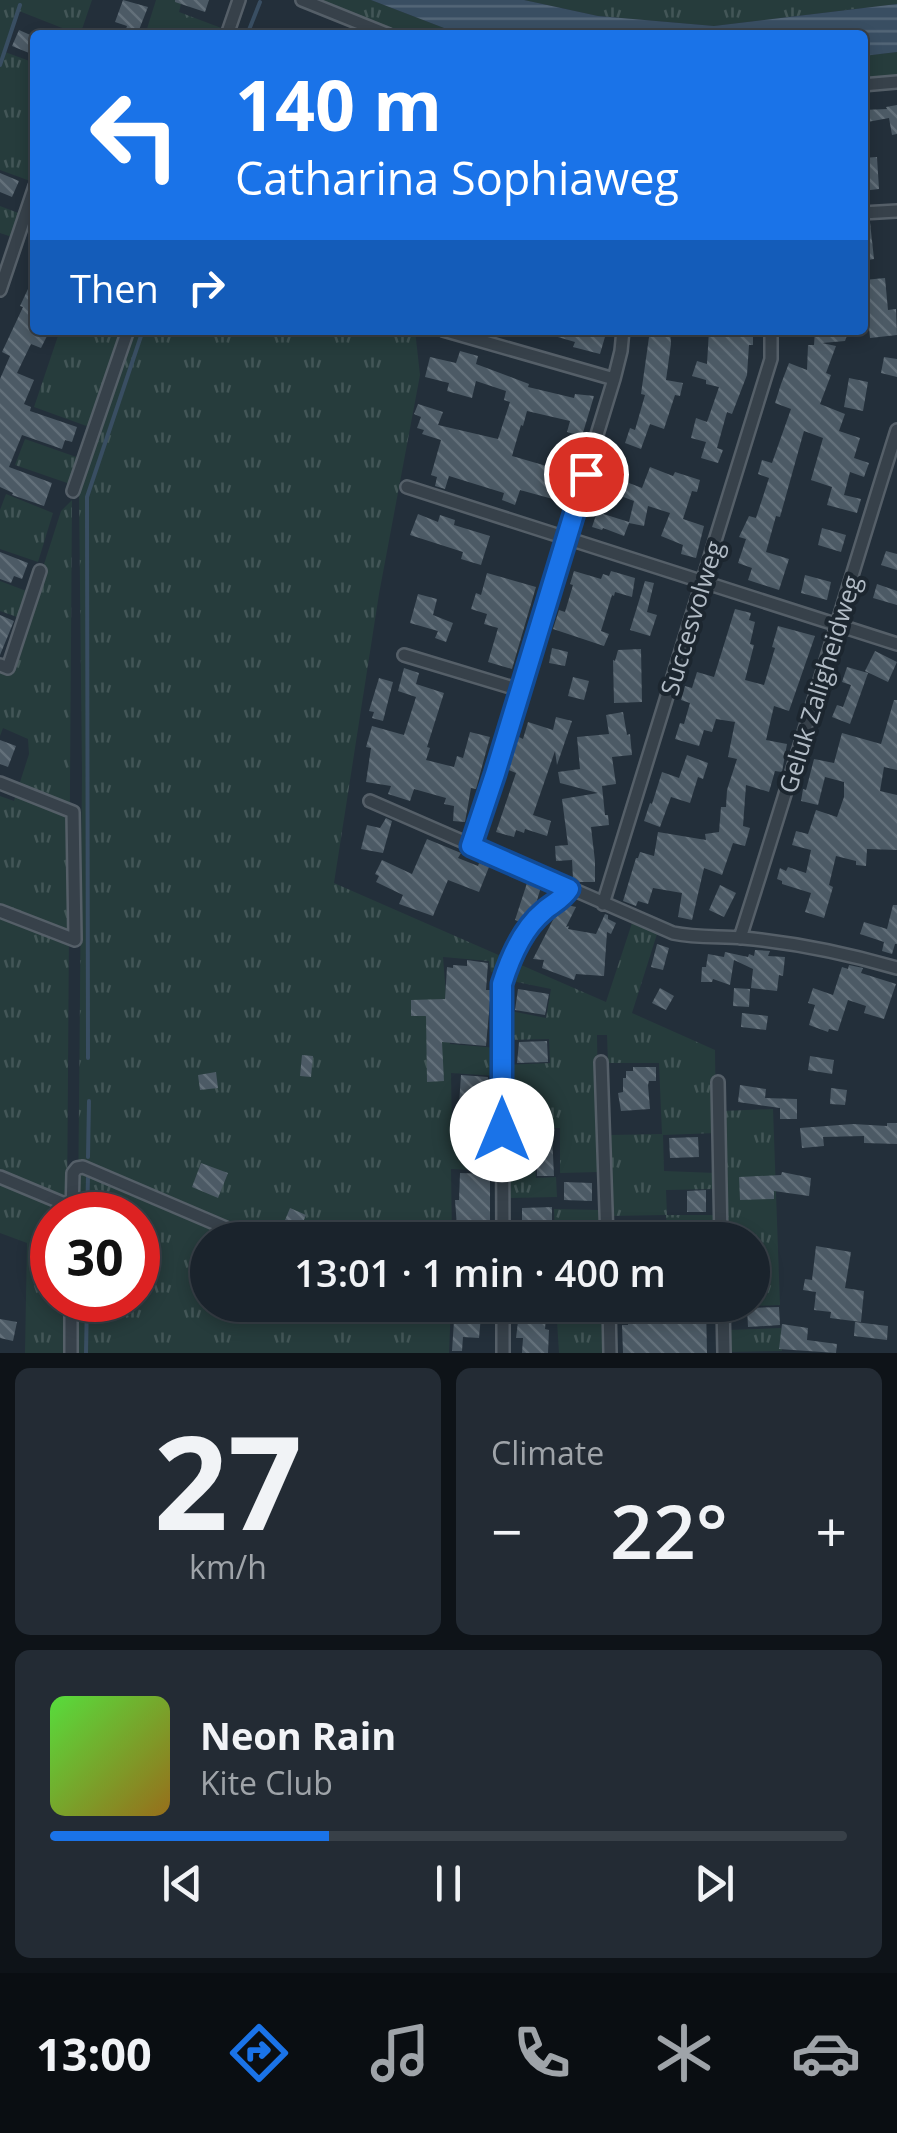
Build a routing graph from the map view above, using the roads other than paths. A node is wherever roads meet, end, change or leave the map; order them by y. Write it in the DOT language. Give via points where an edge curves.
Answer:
graph roads {
  1 [pos="239,0"];
  2 [pos="302,0"];
  3 [pos="230,30"];
  4 [pos="376,30"];
  5 [pos="897,82"];
  6 [pos="868,84"];
  7 [pos="30,201"];
  8 [pos="897,211"];
  9 [pos="868,213"];
  10 [pos="0,290"];
  11 [pos="126,335"];
  12 [pos="460,335"];
  13 [pos="623,335"];
  14 [pos="771,335"];
  15 [pos="614,379"];
  16 [pos="897,430"];
  17 [pos="408,487"];
  18 [pos="73,491"];
  19 [pos="566,538"];
  20 [pos="40,571"];
  21 [pos="702,582"];
  22 [pos="836,624"];
  23 [pos="897,644"];
  24 [pos="404,655"];
  25 [pos="0,665"];
  26 [pos="520,690"];
  27 [pos="0,783"];
  28 [pos="370,800"];
  29 [pos="471,846"];
  30 [pos="569,889"];
  31 [pos="603,904"];
  32 [pos="0,911"];
  33 [pos="740,938"];
  34 [pos="897,968"];
  35 [pos="601,1062"];
  36 [pos="718,1082"];
  37 [pos="0,1177"];
  38 [pos="32,1192"];
  39 [pos="72,1192"];
  40 [pos="142,1192"];
  41 [pos="160,1200"];
  42 [pos="212,1222"];
  43 [pos="502,1222"];
  44 [pos="605,1222"];
  45 [pos="721,1222"];
  46 [pos="71,1322"];
  47 [pos="503,1322"];
  48 [pos="609,1322"];
  49 [pos="723,1322"];
  50 [pos="70,1353"];
  51 [pos="503,1353"];
  52 [pos="610,1353"];
  53 [pos="724,1353"];
  1 -- 3 [label="street"];
  2 -- 4 [label="street"];
  5 -- 6 [label="street"];
  7 -- 10 [label="street"];
  8 -- 9 [label="street"];
  11 -- 18 [label="street"];
  12 -- 15 [label="street"];
  13 -- 15 [label="street"];
  14 -- 21 [label="street, Succesvolweg" via="771,358"];
  15 -- 19 [label="street"];
  16 -- 22 [label="street, Geluk Zaligheidweg"];
  17 -- 19 [label="street"];
  19 -- 21 [label="street"];
  19 -- 26 [label="street"];
  20 -- 25 [label="street" via="8,668"];
  21 -- 22 [label="street"];
  21 -- 31 [label="street, Succesvolweg"];
  22 -- 23 [label="street"];
  22 -- 33 [label="street, Geluk Zaligheidweg"];
  24 -- 26 [label="street"];
  26 -- 29 [label="street"];
  27 -- 32 [label="street" via="73,812 75,940"];
  28 -- 29 [label="street"];
  29 -- 30 [label="street"];
  30 -- 31 [label="street"];
  30 -- 43 [label="street" via="523,935 502,984"];
  31 -- 33 [label="street" via="689,937"];
  33 -- 34 [label="street" via="813,946"];
  35 -- 44 [label="street"];
  36 -- 45 [label="street"];
  37 -- 38 [label="street"];
  39 -- 40 [label="street" via="73,1173 83,1167"];
  41 -- 42 [label="street"];
  46 -- 50 [label="street"];
  47 -- 51 [label="street"];
  48 -- 52 [label="street"];
  49 -- 53 [label="street"];
}
